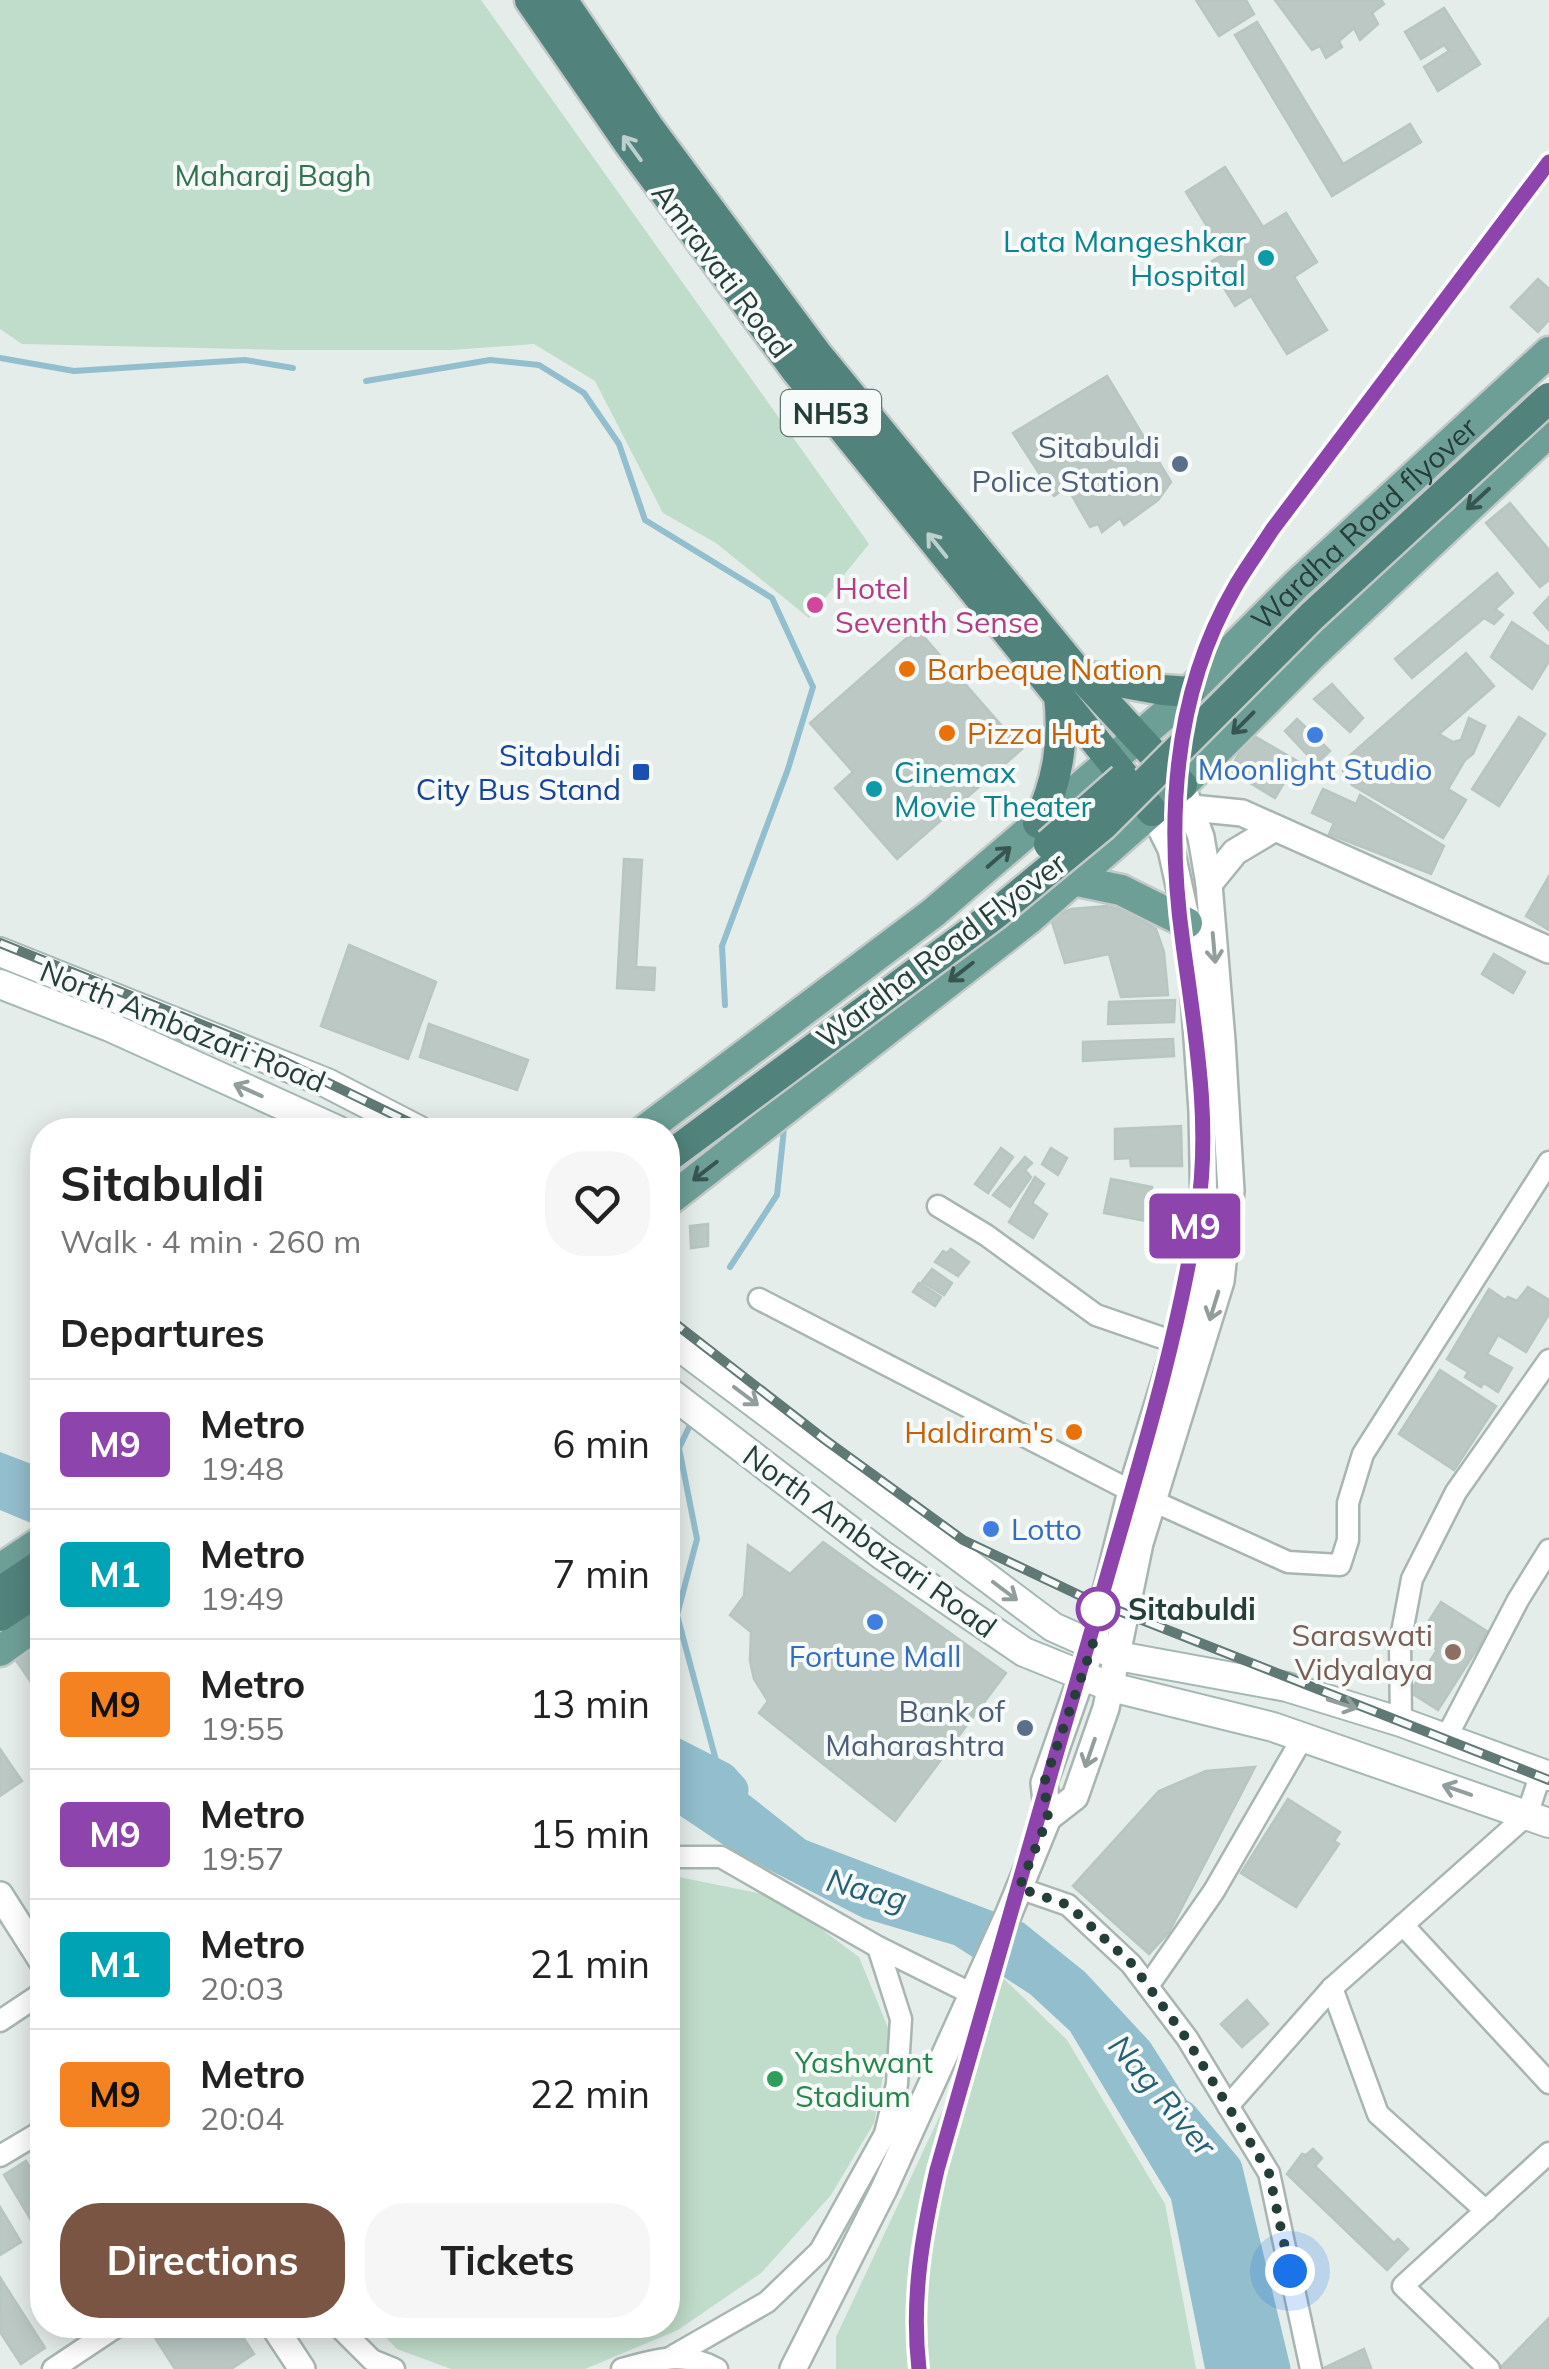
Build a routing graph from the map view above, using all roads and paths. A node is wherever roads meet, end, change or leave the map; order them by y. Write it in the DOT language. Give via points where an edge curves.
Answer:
graph roads {
  1 [pos="530,0"];
  2 [pos="562,0"];
  3 [pos="1549,352"];
  4 [pos="1549,374"];
  5 [pos="1549,398"];
  6 [pos="1549,432"];
  7 [pos="1069,685"];
  8 [pos="1189,692"];
  9 [pos="1138,738"];
  10 [pos="1112,760"];
  11 [pos="1174,800"];
  12 [pos="1038,823"];
  13 [pos="1275,828"];
  14 [pos="1073,880"];
  15 [pos="1209,884"];
  16 [pos="1187,924"];
  17 [pos="1549,950"];
  18 [pos="0,952"];
  19 [pos="66,976"];
  20 [pos="0,984"];
  21 [pos="56,1007"];
  22 [pos="311,1118"];
  23 [pos="395,1118"];
  24 [pos="661,1118"];
  25 [pos="680,1123"];
  26 [pos="680,1148"];
  27 [pos="1549,1162"];
  28 [pos="680,1191"];
  29 [pos="938,1206"];
  30 [pos="759,1298"];
  31 [pos="1176,1343"];
  32 [pos="680,1347"];
  33 [pos="1549,1360"];
  34 [pos="680,1399"];
  35 [pos="1142,1496"];
  36 [pos="30,1549"];
  37 [pos="1549,1550"];
  38 [pos="0,1569"];
  39 [pos="30,1572"];
  40 [pos="0,1591"];
  41 [pos="30,1596"];
  42 [pos="0,1616"];
  43 [pos="30,1630"];
  44 [pos="0,1651"];
  45 [pos="1105,1652"];
  46 [pos="1082,1677"];
  47 [pos="1111,1688"];
  48 [pos="1401,1722"];
  49 [pos="1303,1737"];
  50 [pos="1446,1738"];
  51 [pos="1545,1775"];
  52 [pos="1048,1818"];
  53 [pos="1538,1819"];
  54 [pos="680,1857"];
  55 [pos="1019,1888"];
  56 [pos="4,1907"];
  57 [pos="1404,1924"];
  58 [pos="30,1944"];
  59 [pos="878,1948"];
  60 [pos="1148,1986"];
  61 [pos="975,1988"];
  62 [pos="1332,1988"];
  63 [pos="30,2000"];
  64 [pos="0,2021"];
  65 [pos="1549,2083"];
  66 [pos="921,2106"];
  67 [pos="1228,2106"];
  68 [pos="886,2134"];
  69 [pos="30,2138"];
  70 [pos="1549,2152"];
  71 [pos="0,2156"];
  72 [pos="1486,2211"];
  73 [pos="100,2338"];
  74 [pos="282,2338"];
  75 [pos="350,2338"];
  76 [pos="673,2356"];
  77 [pos="53,2369"];
  78 [pos="302,2369"];
  79 [pos="394,2369"];
  80 [pos="622,2369"];
  81 [pos="716,2369"];
  82 [pos="793,2369"];
  83 [pos="1312,2369"];
  84 [pos="1490,2369"];
  7 -- 1 [label="highway, Amravati Road / NH53, one-way" via="796,370"];
  2 -- 7 [label="highway, Amravati Road / NH53" via="816,354"];
  3 -- 8 [label="main road, Wardha Road flyover"];
  4 -- 25 [label="highway, Wardha Road Flyover, bridge" via="1008,880"];
  5 -- 26 [label="highway, Wardha Road Flyover, bridge" via="1312,616 1104,825"];
  6 -- 11 [label="main road, one-way" via="1315,652"];
  7 -- 8 [label="highway"];
  7 -- 9 [label="highway, Amravati Road / NH53"];
  7 -- 10 [label="highway, Amravati Road / NH53"];
  7 -- 12 [label="highway" via="1052,793"];
  8 -- 9 [label="main road, Wardha Road flyover"];
  9 -- 10 [label="main road, Wardha Road flyover"];
  9 -- 11 [label="highway, Amravati Road / NH53"];
  10 -- 11 [label="highway, Amravati Road / NH53"];
  10 -- 12 [label="main road, Wardha Road flyover"];
  11 -- 13 [label="street" via="1242,813"];
  11 -- 14 [label="main road"];
  11 -- 15 [label="street"];
  11 -- 16 [label="street" via="1172,849"];
  24 -- 12 [label="main road, Wardha Road flyover, one-way" via="933,913"];
  13 -- 15 [label="street" via="1235,852"];
  13 -- 17 [label="street"];
  14 -- 16 [label="main road" via="1121,890"];
  14 -- 28 [label="main road, one-way"];
  15 -- 35 [label="street, one-way" via="1231,1191 1221,1280"];
  16 -- 31 [label="street" via="1204,1218 1196,1277"];
  18 -- 19 [label="main road, North Ambazari Road"];
  19 -- 21 [label="main road"];
  19 -- 23 [label="main road, North Ambazari Road" via="327,1083"];
  20 -- 21 [label="main road, North Ambazari Road"];
  22 -- 21 [label="main road, North Ambazari Road, one-way"];
  27 -- 35 [label="street" via="1362,1454 1340,1565 1288,1562"];
  29 -- 31 [label="street" via="1096,1315"];
  30 -- 35 [label="street"];
  31 -- 35 [label="street"];
  32 -- 45 [label="main road, one-way" via="1052,1627"];
  33 -- 48 [label="street" via="1456,1492 1412,1579 1400,1644"];
  34 -- 46 [label="main road, North Ambazari Road" via="882,1555 1024,1652"];
  35 -- 45 [label="street"];
  36 -- 38 [label="main road"];
  37 -- 50 [label="street"];
  39 -- 40 [label="highway"];
  41 -- 42 [label="highway"];
  43 -- 44 [label="main road"];
  45 -- 46 [label="street"];
  45 -- 47 [label="street"];
  45 -- 48 [label="main road, one-way" via="1287,1687"];
  46 -- 47 [label="main road, North Ambazari Road"];
  46 -- 52 [label="street" via="1044,1783"];
  47 -- 49 [label="main road, North Ambazari Road"];
  47 -- 52 [label="street, one-way" via="1075,1798"];
  48 -- 50 [label="main road"];
  53 -- 49 [label="main road, North Ambazari Road, one-way"];
  49 -- 60 [label="street" via="1214,1891"];
  50 -- 51 [label="main road"];
  51 -- 53 [label="street"];
  52 -- 55 [label="street"];
  53 -- 57 [label="street"];
  54 -- 59 [label="street" via="721,1857"];
  55 -- 60 [label="street" via="1068,1905"];
  55 -- 61 [label="street"];
  56 -- 58 [label="street"];
  57 -- 62 [label="street"];
  57 -- 65 [label="street"];
  59 -- 61 [label="street"];
  59 -- 68 [label="street" via="900,2018"];
  60 -- 67 [label="street"];
  61 -- 66 [label="street"];
  62 -- 67 [label="street"];
  62 -- 72 [label="street" via="1378,2114"];
  63 -- 64 [label="street"];
  66 -- 68 [label="street"];
  66 -- 82 [label="street"];
  67 -- 83 [label="street" via="1269,2173"];
  68 -- 76 [label="street" via="820,2251 767,2302"];
  69 -- 71 [label="street"];
  70 -- 72 [label="street"];
  72 -- 84 [label="street" via="1403,2286"];
  73 -- 77 [label="street"];
  74 -- 78 [label="street"];
  75 -- 79 [label="street" via="372,2360"];
  76 -- 80 [label="street"];
  76 -- 81 [label="street"];
}
